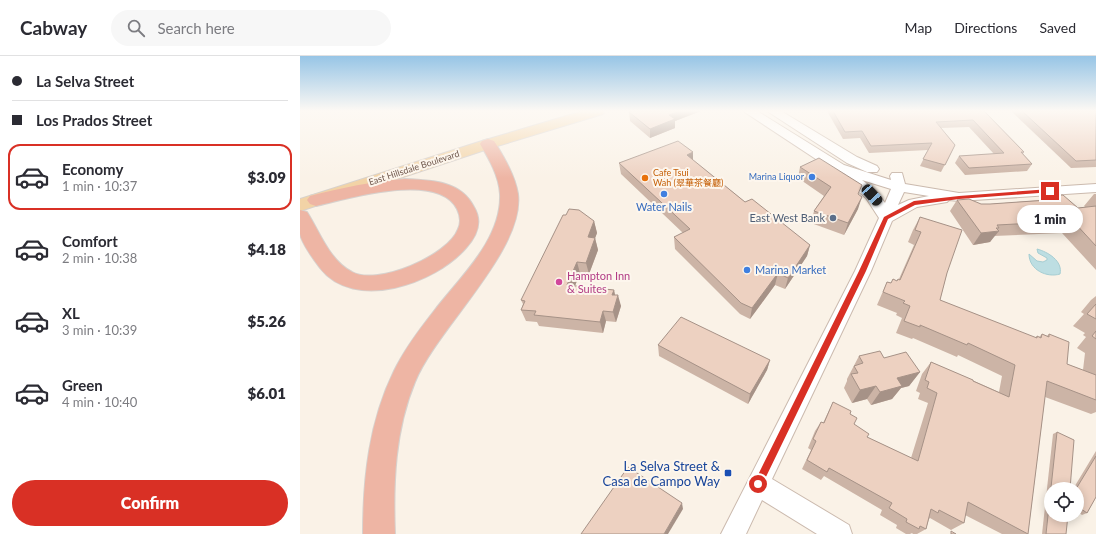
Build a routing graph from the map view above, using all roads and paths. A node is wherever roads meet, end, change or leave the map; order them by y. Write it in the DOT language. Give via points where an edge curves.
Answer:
graph roads {
  1 [pos="500,133"];
  2 [pos="511,133"];
  3 [pos="787,133"];
  4 [pos="809,133"];
  5 [pos="485,140"];
  6 [pos="838,168"];
  7 [pos="1096,180"];
  8 [pos="898,181"];
  9 [pos="1096,188"];
  10 [pos="959,197"];
  11 [pos="307,198"];
  12 [pos="300,216"];
  13 [pos="886,218"];
  14 [pos="758,484"];
  15 [pos="379,534"];
  16 [pos="733,534"];
  17 [pos="840,534"];
  1 -- 5 [label="main road, East Hillsdale Boulevard"];
  2 -- 5 [label="main road, East Hillsdale Boulevard"];
  3 -- 6 [label="street"];
  4 -- 8 [label="street" via="852,160"];
  5 -- 11 [label="main road, East Hillsdale Boulevard"];
  5 -- 15 [label="highway" via="500,165 507,185 507,214 500,235 427,338 413,360 396,397 382,452 378,505"];
  6 -- 8 [label="street"];
  6 -- 13 [label="street" via="867,189 878,201"];
  7 -- 8 [label="street" via="993,186"];
  8 -- 10 [label="street"];
  8 -- 13 [label="street"];
  9 -- 10 [label="street"];
  10 -- 13 [label="street" via="914,203"];
  11 -- 12 [label="highway" via="417,184 451,192 460,198 470,215 464,236 442,259 424,270 381,283 346,279 335,272"];
  13 -- 14 [label="street"];
  14 -- 16 [label="street"];
  14 -- 17 [label="street"];
}
